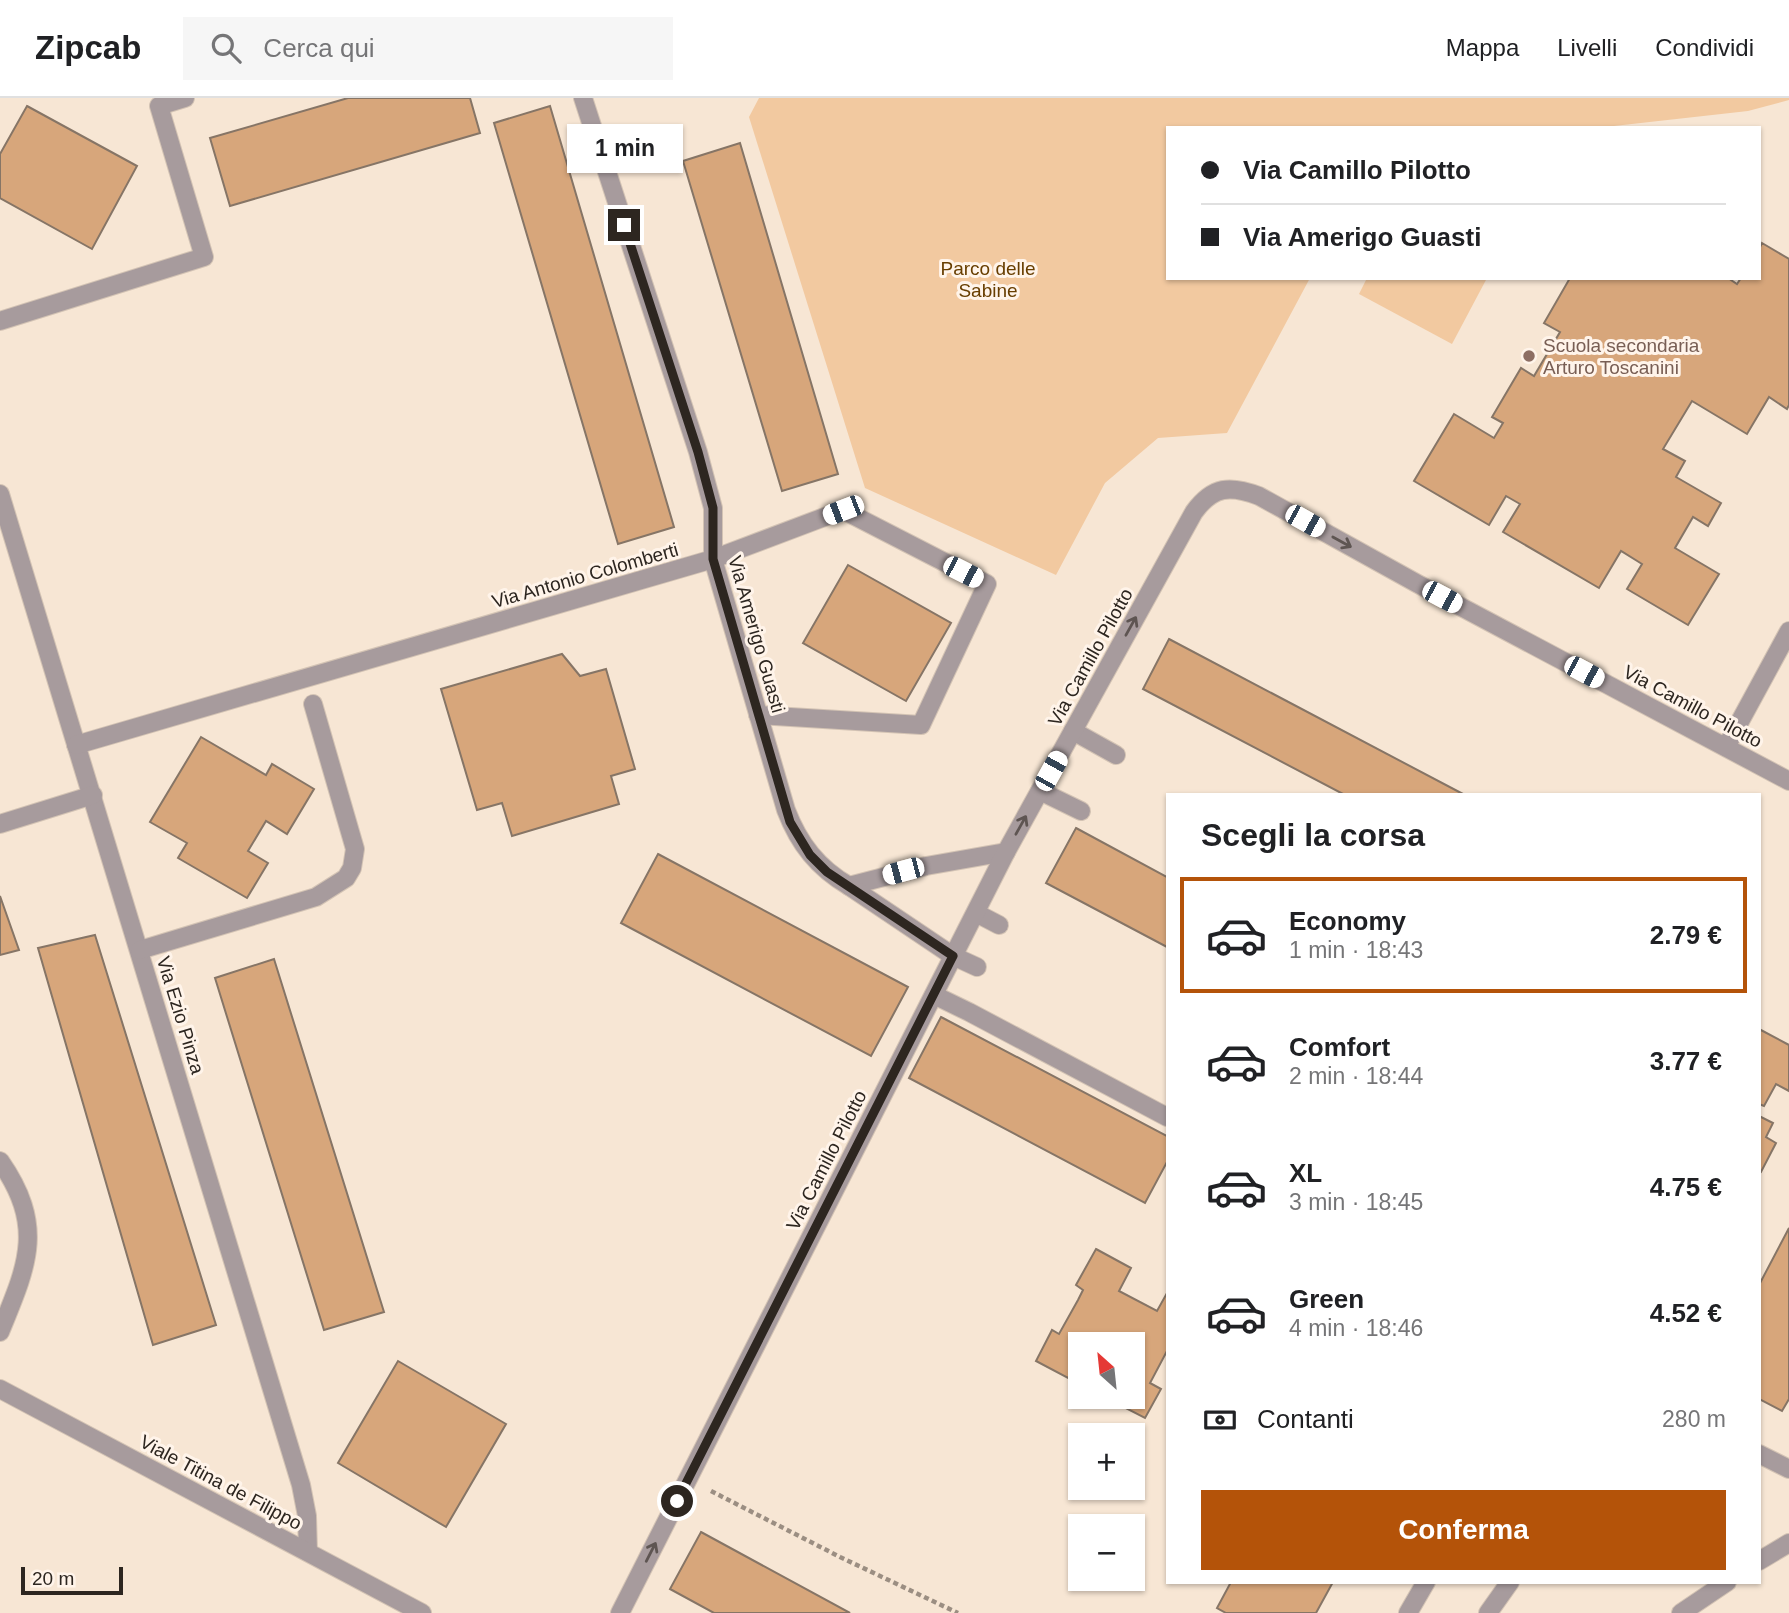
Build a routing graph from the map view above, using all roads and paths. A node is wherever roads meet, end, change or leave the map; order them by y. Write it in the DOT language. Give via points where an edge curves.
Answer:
graph roads {
  1 [pos="185,98"];
  2 [pos="583,98"];
  3 [pos="0,321"];
  4 [pos="0,494"];
  5 [pos="713,559"];
  6 [pos="1789,631"];
  7 [pos="313,704"];
  8 [pos="758,715"];
  9 [pos="1073,731"];
  10 [pos="76,745"];
  11 [pos="1726,747"];
  12 [pos="1116,755"];
  13 [pos="1789,781"];
  14 [pos="1040,790"];
  15 [pos="93,795"];
  16 [pos="1081,811"];
  17 [pos="0,824"];
  18 [pos="1006,852"];
  19 [pos="849,886"];
  20 [pos="975,913"];
  21 [pos="999,925"];
  22 [pos="139,950"];
  23 [pos="953,956"];
  24 [pos="976,967"];
  25 [pos="934,995"];
  26 [pos="1166,1116"];
  27 [pos="0,1161"];
  28 [pos="0,1332"];
  29 [pos="0,1389"];
  30 [pos="1761,1455"];
  31 [pos="1789,1469"];
  32 [pos="688,1479"];
  33 [pos="1789,1543"];
  34 [pos="308,1552"];
  35 [pos="1761,1560"];
  36 [pos="1425,1584"];
  37 [pos="1509,1584"];
  38 [pos="1724,1584"];
  39 [pos="422,1613"];
  40 [pos="620,1613"];
  41 [pos="958,1613"];
  42 [pos="1408,1613"];
  43 [pos="1488,1613"];
  44 [pos="1681,1613"];
  1 -- 3 [label="street" via="159,106 204,257"];
  2 -- 5 [label="street, Via Amerigo Guasti" via="698,452 713,508"];
  4 -- 10 [label="street, Via Ezio Pinza"];
  5 -- 8 [label="street, Via Amerigo Guasti"];
  5 -- 8 [label="street, Via Antonio Colomberti" via="843,510 987,584 920,725"];
  5 -- 10 [label="street, Via Antonio Colomberti"];
  6 -- 11 [label="street"];
  7 -- 22 [label="street" via="353,839 355,858 346,878 316,897"];
  8 -- 19 [label="street, Via Amerigo Guasti" via="796,833 818,864"];
  9 -- 11 [label="street, Via Camillo Pilotto, one-way" via="1194,512 1209,495 1235,488 1259,496"];
  9 -- 12 [label="street"];
  9 -- 14 [label="street, Via Camillo Pilotto"];
  10 -- 15 [label="street, Via Ezio Pinza"];
  11 -- 13 [label="street, Via Camillo Pilotto"];
  14 -- 16 [label="street"];
  18 -- 14 [label="street, Via Camillo Pilotto, one-way"];
  15 -- 17 [label="street"];
  15 -- 22 [label="street, Via Ezio Pinza"];
  18 -- 19 [label="street"];
  18 -- 20 [label="street, Via Camillo Pilotto"];
  19 -- 23 [label="street, Via Amerigo Guasti"];
  20 -- 21 [label="street"];
  20 -- 23 [label="street, Via Camillo Pilotto"];
  22 -- 34 [label="street, Via Ezio Pinza" via="301,1485"];
  23 -- 24 [label="street, Via Amerigo Guasti"];
  23 -- 25 [label="street, Via Camillo Pilotto"];
  25 -- 26 [label="street"];
  25 -- 32 [label="street, Via Camillo Pilotto"];
  27 -- 28 [label="street" via="21,1204 28,1249 22,1279"];
  29 -- 34 [label="street, Viale Titina de Filippo"];
  30 -- 31 [label="street"];
  40 -- 32 [label="street, Via Camillo Pilotto, one-way"];
  32 -- 41 [label="path"];
  33 -- 35 [label="street"];
  34 -- 39 [label="street, Viale Titina de Filippo"];
  36 -- 42 [label="street"];
  37 -- 43 [label="street"];
  38 -- 44 [label="street"];
}
